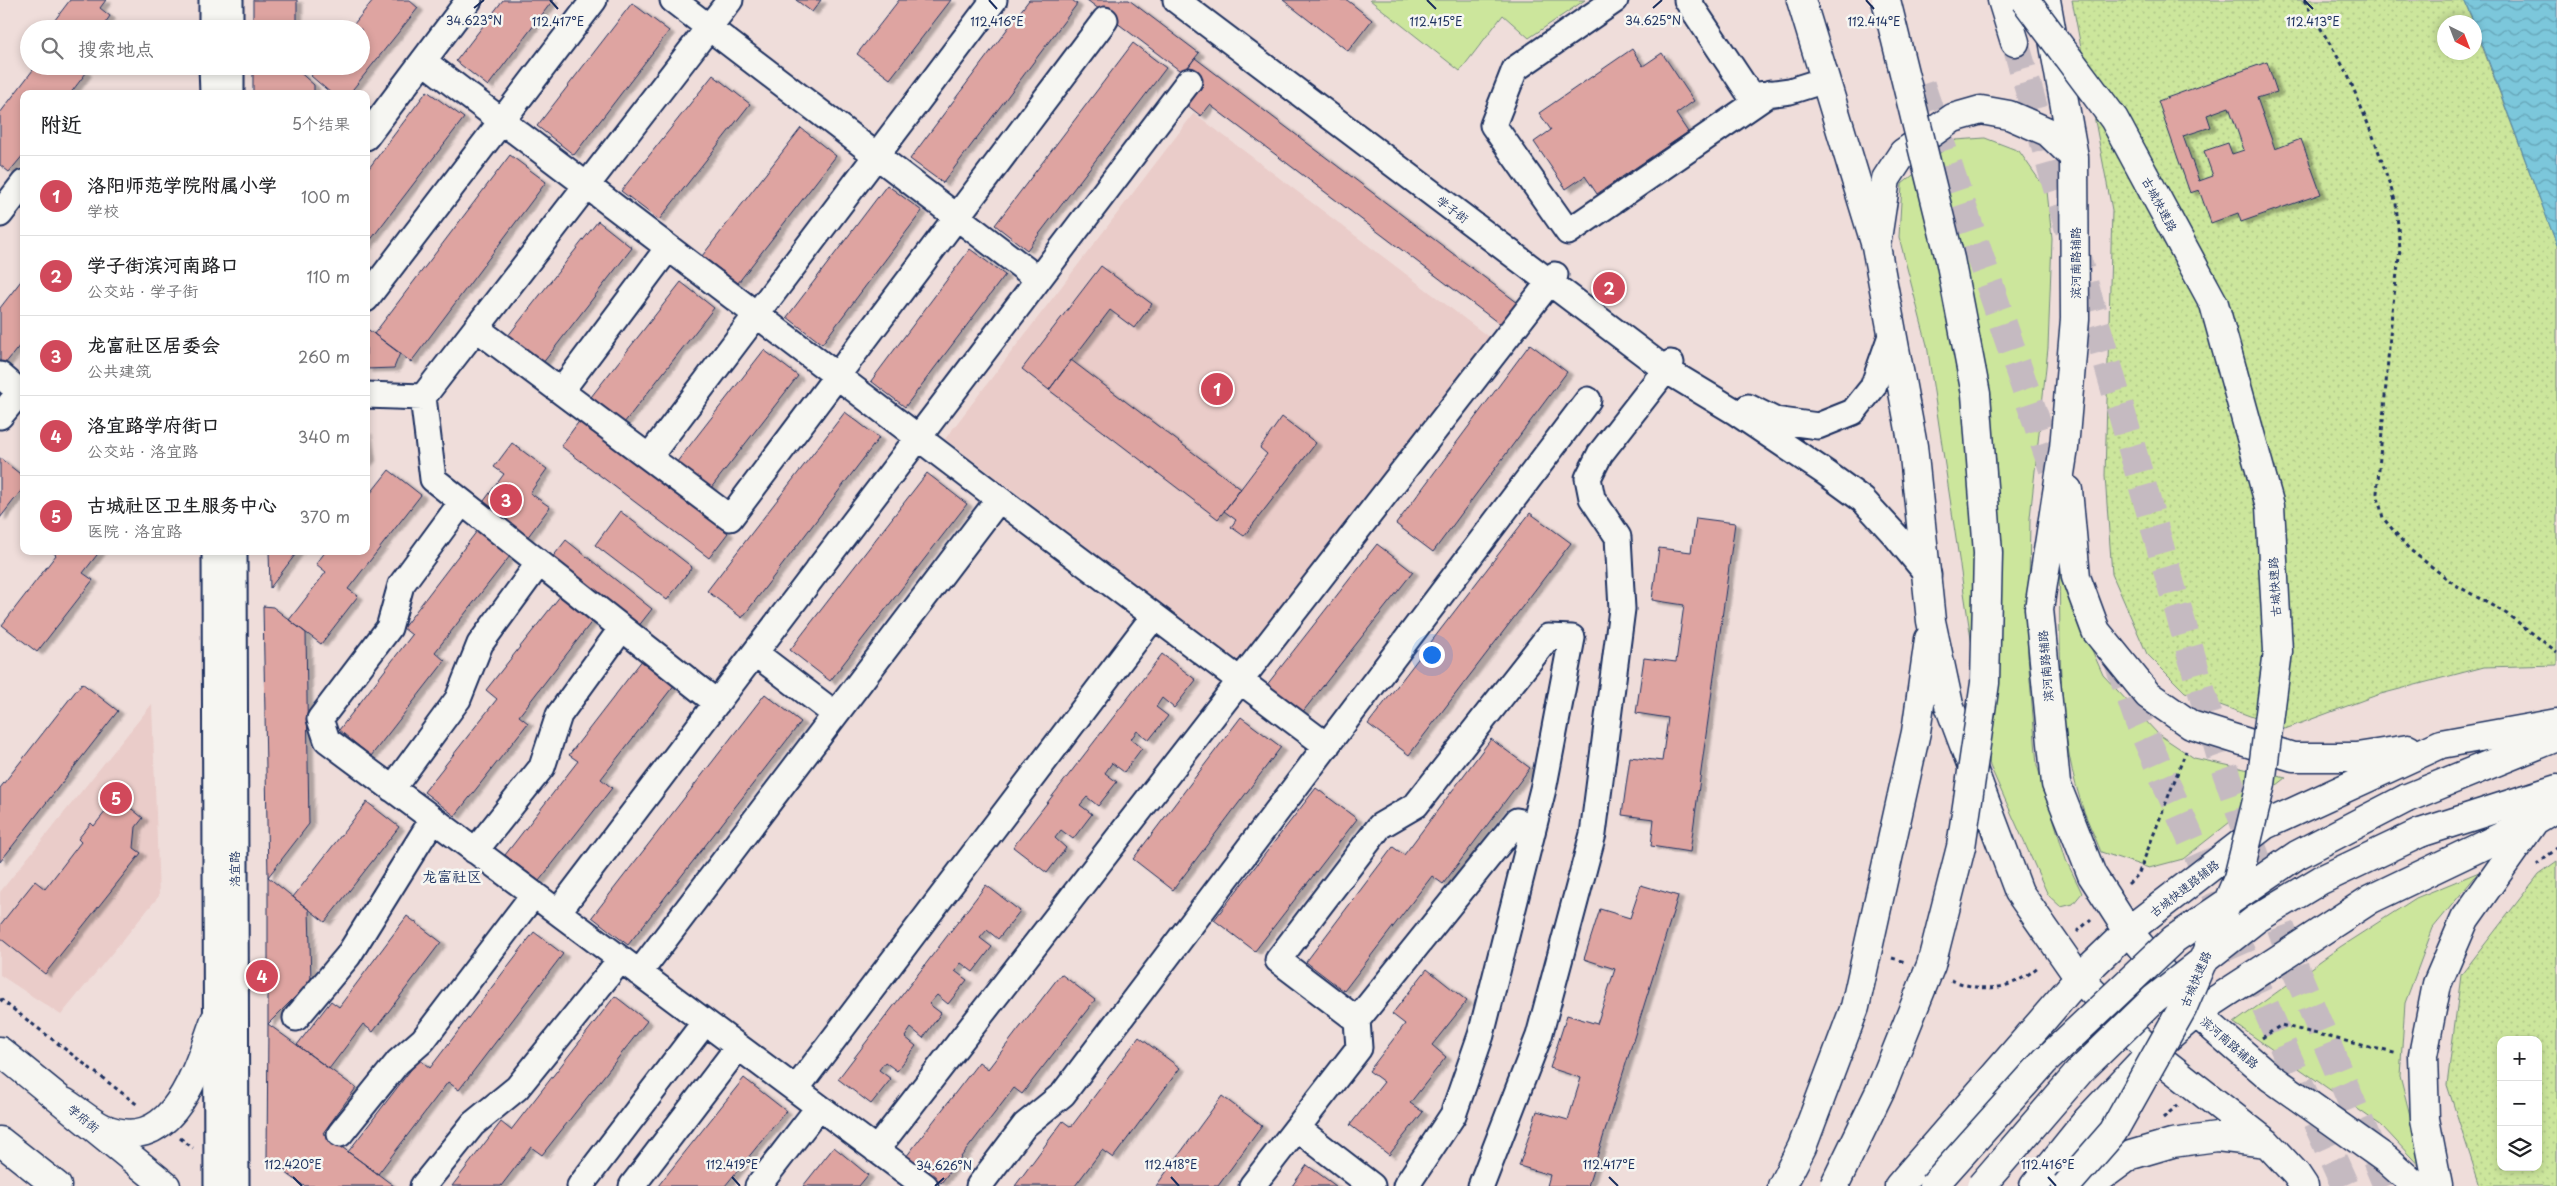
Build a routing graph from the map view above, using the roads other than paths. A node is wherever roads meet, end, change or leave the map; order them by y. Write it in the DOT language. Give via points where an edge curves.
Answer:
graph roads {
  1 [pos="212,0"];
  2 [pos="230,0"];
  3 [pos="594,0"];
  4 [pos="673,0"];
  5 [pos="730,0"];
  6 [pos="994,0"];
  7 [pos="1176,0"];
  8 [pos="1192,0"];
  9 [pos="1615,0"];
  10 [pos="1687,0"];
  11 [pos="1801,0"];
  12 [pos="1881,0"];
  13 [pos="1886,0"];
  14 [pos="2002,0"];
  15 [pos="2025,0"];
  16 [pos="2046,0"];
  17 [pos="457,4"];
  18 [pos="212,20"];
  19 [pos="230,20"];
  20 [pos="1105,20"];
  21 [pos="709,28"];
  22 [pos="2015,42"];
  23 [pos="423,61"];
  24 [pos="212,75"];
  25 [pos="231,75"];
  26 [pos="1825,80"];
  27 [pos="1189,81"];
  28 [pos="1921,85"];
  29 [pos="213,90"];
  30 [pos="231,90"];
  31 [pos="1770,93"];
  32 [pos="501,121"];
  33 [pos="370,132"];
  34 [pos="876,155"];
  35 [pos="2074,157"];
  36 [pos="586,186"];
  37 [pos="20,188"];
  38 [pos="0,214"];
  39 [pos="956,216"];
  40 [pos="1876,246"];
  41 [pos="668,248"];
  42 [pos="1038,279"];
  43 [pos="1553,279"];
  44 [pos="370,294"];
  45 [pos="756,315"];
  46 [pos="476,328"];
  47 [pos="1892,333"];
  48 [pos="1669,366"];
  49 [pos="0,375"];
  50 [pos="836,376"];
  51 [pos="20,390"];
  52 [pos="560,391"];
  53 [pos="20,394"];
  54 [pos="370,395"];
  55 [pos="423,397"];
  56 [pos="1588,400"];
  57 [pos="1736,407"];
  58 [pos="0,416"];
  59 [pos="918,438"];
  60 [pos="2064,448"];
  61 [pos="648,457"];
  62 [pos="999,500"];
  63 [pos="462,502"];
  64 [pos="215,555"];
  65 [pos="234,555"];
  66 [pos="539,563"];
  67 [pos="1928,575"];
  68 [pos="1154,616"];
  69 [pos="1932,620"];
  70 [pos="622,628"];
  71 [pos="755,653"];
  72 [pos="1240,681"];
  73 [pos="717,703"];
  74 [pos="836,714"];
  75 [pos="2557,723"];
  76 [pos="2557,737"];
  77 [pos="2441,744"];
  78 [pos="1327,746"];
  79 [pos="392,788"];
  80 [pos="2557,790"];
  81 [pos="2557,807"];
  82 [pos="433,819"];
  83 [pos="1518,821"];
  84 [pos="2534,821"];
  85 [pos="475,851"];
  86 [pos="534,894"];
  87 [pos="558,912"];
  88 [pos="2128,932"];
  89 [pos="630,966"];
  90 [pos="2079,978"];
  91 [pos="2196,1012"];
  92 [pos="296,1018"];
  93 [pos="215,1020"];
  94 [pos="1357,1020"];
  95 [pos="705,1022"];
  96 [pos="738,1047"];
  97 [pos="0,1051"];
  98 [pos="2151,1052"];
  99 [pos="796,1089"];
  100 [pos="64,1102"];
  101 [pos="819,1107"];
  102 [pos="1297,1128"];
  103 [pos="340,1134"];
  104 [pos="0,1141"];
  105 [pos="2267,1143"];
  106 [pos="876,1150"];
  107 [pos="216,1176"];
  108 [pos="895,1177"];
  109 [pos="57,1186"];
  110 [pos="166,1186"];
  111 [pos="236,1186"];
  112 [pos="423,1186"];
  113 [pos="580,1186"];
  114 [pos="632,1186"];
  115 [pos="758,1186"];
  116 [pos="925,1186"];
  117 [pos="979,1186"];
  118 [pos="1252,1186"];
  119 [pos="1372,1186"];
  120 [pos="1406,1186"];
  121 [pos="1480,1186"];
  122 [pos="1782,1186"];
  123 [pos="1834,1186"];
  124 [pos="1899,1186"];
  125 [pos="1933,1186"];
  126 [pos="1981,1186"];
  127 [pos="2034,1186"];
  128 [pos="2066,1186"];
  129 [pos="2089,1186"];
  130 [pos="2304,1186"];
  131 [pos="2416,1186"];
  132 [pos="2438,1186"];
  1 -- 18 [label="street"];
  2 -- 19 [label="street"];
  3 -- 32 [label="street"];
  4 -- 21 [label="street"];
  5 -- 21 [label="street"];
  6 -- 34 [label="street"];
  7 -- 43 [label="street, 学子街"];
  8 -- 43 [label="street, 学子街"];
  9 -- 31 [label="street" via="1515,69 1493,125 1568,232"];
  10 -- 31 [label="street" via="1751,96"];
  11 -- 26 [label="main road"];
  12 -- 28 [label="main road"];
  13 -- 123 [label="main road, bridge" via="1950,259 1976,394 1988,554 1986,683 1961,847 1931,965 1881,1089"];
  14 -- 22 [label="main road"];
  15 -- 128 [label="main road, 古城快速路, bridge" via="2114,119 2214,304 2270,506 2278,651 2261,784 2238,878 2178,1018 2113,1132"];
  16 -- 35 [label="main road, 滨河南路辅路"];
  17 -- 23 [label="street"];
  20 -- 39 [label="street"];
  21 -- 34 [label="street"];
  21 -- 36 [label="street"];
  23 -- 32 [label="street"];
  23 -- 33 [label="street"];
  24 -- 29 [label="street"];
  25 -- 30 [label="street"];
  26 -- 31 [label="street" via="1790,91"];
  26 -- 40 [label="main road"];
  27 -- 42 [label="street"];
  32 -- 36 [label="street"];
  32 -- 44 [label="street"];
  34 -- 39 [label="street"];
  34 -- 45 [label="street"];
  35 -- 40 [label="main road" via="2048,132 2009,115 1980,110 1953,118 1903,153 1886,179"];
  35 -- 60 [label="main road, 滨河南路辅路" via="2075,319"];
  36 -- 41 [label="street"];
  36 -- 46 [label="street"];
  37 -- 38 [label="street"];
  39 -- 42 [label="street"];
  39 -- 50 [label="street"];
  40 -- 47 [label="main road"];
  41 -- 45 [label="street"];
  41 -- 52 [label="street"];
  42 -- 59 [label="street"];
  43 -- 48 [label="street, 学子街"];
  43 -- 72 [label="street"];
  45 -- 50 [label="street"];
  45 -- 61 [label="street"];
  46 -- 52 [label="street"];
  46 -- 55 [label="street"];
  47 -- 57 [label="street" via="1873,387 1853,412 1818,426 1774,420"];
  47 -- 67 [label="main road" via="1913,446"];
  48 -- 57 [label="street, 学子街"];
  48 -- 121 [label="street" via="1600,454 1588,478 1592,498 1618,537 1622,609 1594,834 1539,1036"];
  49 -- 51 [label="street"];
  50 -- 59 [label="street"];
  50 -- 61 [label="street" via="730,518"];
  52 -- 61 [label="street"];
  53 -- 58 [label="street"];
  54 -- 55 [label="street"];
  55 -- 63 [label="street" via="433,479"];
  56 -- 78 [label="street"];
  57 -- 67 [label="street" via="1863,500"];
  59 -- 62 [label="street"];
  59 -- 71 [label="street"];
  60 -- 77 [label="main road" via="2076,577 2096,631 2148,695 2196,727 2293,757 2357,757"];
  60 -- 88 [label="main road, 滨河南路辅路" via="2039,609 2056,784 2092,875"];
  62 -- 68 [label="street"];
  62 -- 74 [label="street"];
  63 -- 66 [label="street"];
  63 -- 79 [label="street" via="401,585 389,628 320,719 327,740"];
  64 -- 93 [label="street, 洛宜路"];
  65 -- 111 [label="street, 洛宜路"];
  66 -- 70 [label="street"];
  66 -- 79 [label="street" via="480,644 458,699"];
  67 -- 69 [label="main road"];
  68 -- 72 [label="street"];
  68 -- 99 [label="street"];
  69 -- 90 [label="main road" via="1949,705 2019,892"];
  69 -- 122 [label="main road" via="1916,732 1854,1007 1802,1147"];
  70 -- 73 [label="street"];
  70 -- 85 [label="street" via="559,715 542,767"];
  71 -- 73 [label="street"];
  71 -- 74 [label="street"];
  72 -- 78 [label="street"];
  72 -- 106 [label="street"];
  73 -- 87 [label="street"];
  74 -- 89 [label="street"];
  75 -- 77 [label="main road, 古城快速路辅路"];
  76 -- 125 [label="main road, bridge" via="2407,798 2297,855 2174,939 2045,1061"];
  77 -- 88 [label="main road, 古城快速路辅路" via="2265,825"];
  78 -- 117 [label="street" via="1063,1094 1025,1125"];
  79 -- 82 [label="street"];
  80 -- 126 [label="main road, bridge" via="2420,833 2321,880 2256,920 2154,999 2080,1071"];
  81 -- 84 [label="main road"];
  82 -- 85 [label="street"];
  82 -- 92 [label="street" via="348,956"];
  83 -- 94 [label="street"];
  84 -- 91 [label="main road" via="2371,899"];
  84 -- 132 [label="main road" via="2465,919 2437,984 2423,1055 2425,1120"];
  85 -- 86 [label="street"];
  86 -- 87 [label="street"];
  86 -- 103 [label="street" via="423,1040 398,1062"];
  87 -- 89 [label="street"];
  88 -- 90 [label="main road, 古城快速路辅路"];
  88 -- 91 [label="main road, 滨河南路辅路"];
  89 -- 95 [label="street"];
  89 -- 112 [label="street" via="517,1088 472,1124"];
  90 -- 98 [label="main road"];
  90 -- 124 [label="main road, 古城快速路辅路"];
  91 -- 98 [label="main road"];
  91 -- 131 [label="main road, 滨河南路辅路" via="2270,1077 2387,1160"];
  93 -- 100 [label="main road" via="192,1083 175,1110 153,1129 132,1133 104,1128"];
  93 -- 107 [label="street, 洛宜路"];
  94 -- 102 [label="street" via="1359,1048"];
  94 -- 120 [label="street" via="1278,960 1380,826 1416,804 1548,637 1572,638 1544,785 1481,1035 1454,1115"];
  95 -- 96 [label="street"];
  95 -- 113 [label="street"];
  96 -- 99 [label="street"];
  96 -- 114 [label="street"];
  97 -- 100 [label="main road, 学府街"];
  98 -- 105 [label="main road"];
  98 -- 127 [label="main road" via="2088,1119"];
  99 -- 101 [label="street"];
  100 -- 110 [label="main road, 学府街"];
  101 -- 106 [label="street"];
  101 -- 115 [label="street"];
  102 -- 118 [label="street"];
  102 -- 119 [label="street"];
  104 -- 109 [label="main road"];
  105 -- 129 [label="main road" via="2217,1137 2172,1143 2131,1155"];
  105 -- 130 [label="main road"];
  106 -- 108 [label="street"];
  108 -- 116 [label="street"];
}
